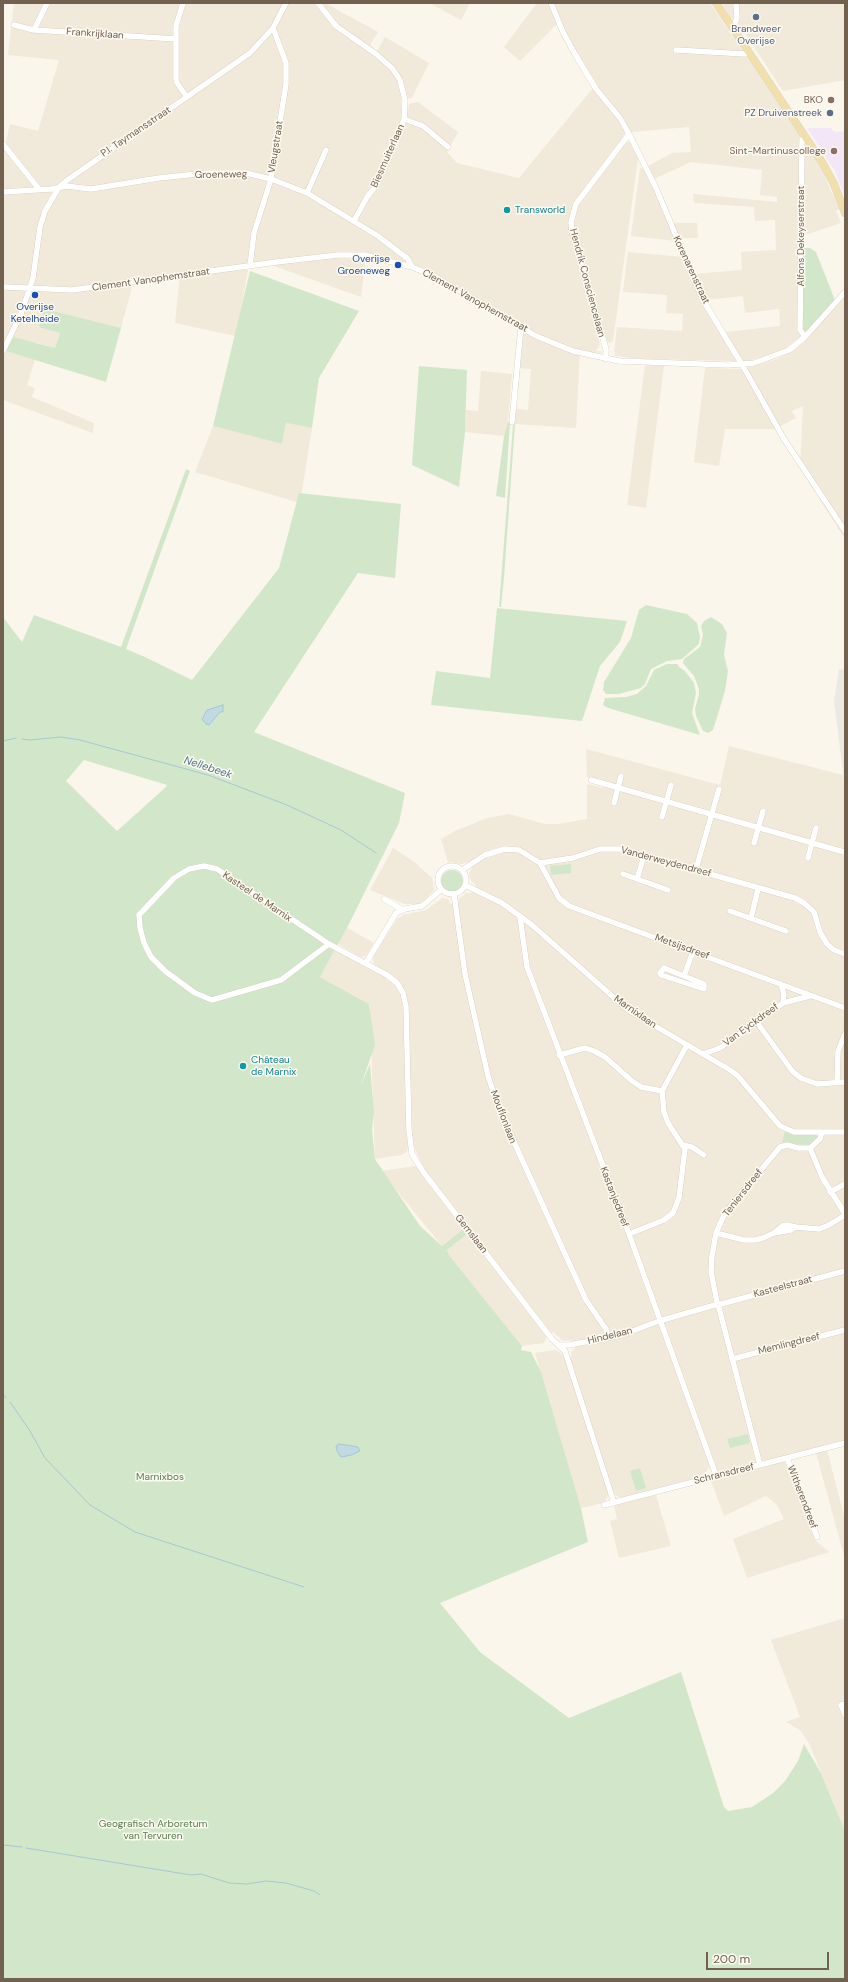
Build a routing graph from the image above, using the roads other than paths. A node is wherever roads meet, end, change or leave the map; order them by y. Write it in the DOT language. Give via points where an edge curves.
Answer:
graph roads {
  1 [pos="47,3"];
  2 [pos="182,3"];
  3 [pos="286,3"];
  4 [pos="318,3"];
  5 [pos="551,3"];
  6 [pos="716,3"];
  7 [pos="736,3"];
  8 [pos="736,14"];
  9 [pos="728,21"];
  10 [pos="14,25"];
  11 [pos="273,28"];
  12 [pos="733,28"];
  13 [pos="34,30"];
  14 [pos="176,39"];
  15 [pos="676,50"];
  16 [pos="749,52"];
  17 [pos="187,97"];
  18 [pos="404,119"];
  19 [pos="629,134"];
  20 [pos="805,135"];
  21 [pos="3,144"];
  22 [pos="448,147"];
  23 [pos="326,150"];
  24 [pos="271,179"];
  25 [pos="59,187"];
  26 [pos="39,189"];
  27 [pos="3,192"];
  28 [pos="307,193"];
  29 [pos="845,213"];
  30 [pos="354,221"];
  31 [pos="250,266"];
  32 [pos="412,266"];
  33 [pos="3,287"];
  34 [pos="29,289"];
  35 [pos="845,292"];
  36 [pos="521,327"];
  37 [pos="805,337"];
  38 [pos="3,351"];
  39 [pos="606,359"];
  40 [pos="742,365"];
  41 [pos="512,422"];
  42 [pos="845,530"];
  43 [pos="621,776"];
  44 [pos="591,780"];
  45 [pos="671,785"];
  46 [pos="618,788"];
  47 [pos="719,789"];
  48 [pos="667,802"];
  49 [pos="614,803"];
  50 [pos="763,811"];
  51 [pos="711,814"];
  52 [pos="662,818"];
  53 [pos="758,828"];
  54 [pos="816,828"];
  55 [pos="754,843"];
  56 [pos="812,843"];
  57 [pos="844,852"];
  58 [pos="644,856"];
  59 [pos="808,858"];
  60 [pos="540,863"];
  61 [pos="696,869"];
  62 [pos="462,870"];
  63 [pos="622,874"];
  64 [pos="637,879"];
  65 [pos="465,885"];
  66 [pos="758,889"];
  67 [pos="442,890"];
  68 [pos="668,890"];
  69 [pos="454,894"];
  70 [pos="384,899"];
  71 [pos="403,910"];
  72 [pos="730,911"];
  73 [pos="520,917"];
  74 [pos="751,918"];
  75 [pos="786,931"];
  76 [pos="329,944"];
  77 [pos="693,951"];
  78 [pos="845,954"];
  79 [pos="366,963"];
  80 [pos="684,976"];
  81 [pos="780,984"];
  82 [pos="811,996"];
  83 [pos="783,1003"];
  84 [pos="845,1008"];
  85 [pos="756,1021"];
  86 [pos="845,1034"];
  87 [pos="687,1045"];
  88 [pos="720,1048"];
  89 [pos="703,1054"];
  90 [pos="559,1055"];
  91 [pos="716,1061"];
  92 [pos="845,1082"];
  93 [pos="837,1083"];
  94 [pos="662,1091"];
  95 [pos="822,1132"];
  96 [pos="845,1132"];
  97 [pos="682,1145"];
  98 [pos="810,1148"];
  99 [pos="704,1155"];
  100 [pos="845,1184"];
  101 [pos="830,1192"];
  102 [pos="845,1214"];
  103 [pos="716,1233"];
  104 [pos="629,1234"];
  105 [pos="845,1271"];
  106 [pos="718,1305"];
  107 [pos="660,1321"];
  108 [pos="845,1330"];
  109 [pos="608,1337"];
  110 [pos="558,1345"];
  111 [pos="732,1359"];
  112 [pos="845,1443"];
  113 [pos="787,1458"];
  114 [pos="760,1465"];
  115 [pos="716,1475"];
  116 [pos="614,1503"];
  117 [pos="604,1505"];
  118 [pos="817,1537"];
  119 [pos="845,1704"];
  120 [pos="845,1715"];
  1 -- 13 [label="street"];
  2 -- 14 [label="street" via="176,26"];
  3 -- 11 [label="street, P.I. Taymansstraat"];
  4 -- 18 [label="street, Biesmuiterlaan" via="336,26 392,68 400,80 405,100"];
  5 -- 19 [label="street, Korenarenstraat" via="575,54 596,89 620,118"];
  6 -- 9 [label="main road"];
  7 -- 8 [label="street"];
  8 -- 9 [label="street"];
  8 -- 12 [label="street"];
  9 -- 12 [label="main road"];
  10 -- 13 [label="street, Frankrijklaan"];
  11 -- 17 [label="street, P.I. Taymansstraat" via="250,53"];
  11 -- 24 [label="street, Vleugstraat" via="286,63 286,84"];
  12 -- 16 [label="main road"];
  13 -- 14 [label="street, Frankrijklaan"];
  14 -- 17 [label="street" via="177,83"];
  15 -- 16 [label="street" via="745,54"];
  16 -- 20 [label="main road"];
  17 -- 25 [label="street, P.I. Taymansstraat"];
  18 -- 22 [label="street" via="423,126"];
  18 -- 30 [label="street, Biesmuiterlaan" via="375,187"];
  19 -- 39 [label="street, Hendrik Consciencelaan" via="575,208 571,222 606,349"];
  19 -- 40 [label="street, Korenarenstraat" via="656,188 703,300"];
  20 -- 29 [label="main road" via="830,176"];
  20 -- 37 [label="street, Alfons Dekeyserstraat" via="802,138 800,330"];
  21 -- 26 [label="street"];
  23 -- 28 [label="street"];
  24 -- 25 [label="street, Groeneweg" via="246,173 206,173 125,182 103,188"];
  24 -- 28 [label="street, Groeneweg"];
  24 -- 31 [label="street, Vleugstraat" via="254,233"];
  25 -- 26 [label="street, Groeneweg"];
  25 -- 34 [label="street, P.I. Taymansstraat" via="48,205 40,227 33,278"];
  26 -- 27 [label="street, Groeneweg"];
  28 -- 30 [label="street, Groeneweg"];
  30 -- 32 [label="street, Groeneweg" via="408,259"];
  31 -- 32 [label="street, Clement Vanophemstraat" via="338,255 378,258"];
  31 -- 34 [label="street, Clement Vanophemstraat" via="83,289"];
  32 -- 36 [label="street, Clement Vanophemstraat" via="459,290"];
  33 -- 34 [label="street, Clement Vanophemstraat"];
  34 -- 38 [label="street, P.I. Taymansstraat" via="21,314"];
  35 -- 37 [label="street, Clement Vanophemstraat"];
  36 -- 39 [label="street, Clement Vanophemstraat" via="561,347"];
  36 -- 41 [label="street"];
  37 -- 40 [label="street, Clement Vanophemstraat" via="780,355"];
  39 -- 40 [label="street, Clement Vanophemstraat"];
  40 -- 42 [label="street, Korenarenstraat" via="784,439"];
  43 -- 46 [label="street"];
  44 -- 46 [label="street"];
  45 -- 48 [label="street"];
  46 -- 48 [label="street"];
  46 -- 49 [label="street"];
  47 -- 51 [label="street"];
  48 -- 51 [label="street"];
  48 -- 52 [label="street"];
  50 -- 53 [label="street"];
  51 -- 53 [label="street"];
  51 -- 61 [label="street"];
  53 -- 55 [label="street"];
  53 -- 56 [label="street"];
  54 -- 56 [label="street"];
  56 -- 57 [label="street"];
  56 -- 59 [label="street"];
  58 -- 60 [label="street, Vanderweydendreef" via="610,848 573,858"];
  58 -- 61 [label="street, Vanderweydendreef"];
  58 -- 64 [label="street"];
  60 -- 62 [label="street" via="519,850 505,849 477,859"];
  60 -- 77 [label="street, Metsijsdreef" via="562,902"];
  61 -- 66 [label="street, Vanderweydendreef"];
  62 -- 65 [label="street" via="466,878"];
  62 -- 67 [label="street" via="451,866 442,870 438,879"];
  63 -- 64 [label="street"];
  64 -- 68 [label="street"];
  65 -- 69 [label="street"];
  65 -- 73 [label="street, Marnixlaan" via="502,903"];
  66 -- 74 [label="street"];
  66 -- 78 [label="street, Vanderweydendreef" via="804,902 814,912 827,944"];
  67 -- 69 [label="street"];
  67 -- 71 [label="street" via="427,903"];
  69 -- 109 [label="street, Mouflonlaan" via="465,974 488,1076 499,1109 586,1300 606,1329"];
  70 -- 71 [label="street"];
  71 -- 79 [label="street" via="390,921"];
  72 -- 74 [label="street"];
  73 -- 87 [label="street, Marnixlaan" via="628,1010"];
  73 -- 90 [label="street, Kastanjedreef" via="527,967"];
  74 -- 75 [label="street"];
  76 -- 76 [label="street, Kasteel de Marnix" via="227,874 204,866 189,869 174,878 139,916 144,943 151,957 195,993 212,1000 281,980"];
  76 -- 79 [label="street, Kasteel de Marnix"];
  77 -- 80 [label="street"];
  77 -- 81 [label="street, Metsijsdreef"];
  79 -- 110 [label="street, Gemslaan" via="397,983 403,993 406,1006 409,1130 412,1154 424,1173"];
  80 -- 80 [label="street" via="664,968 660,973 704,989 704,984"];
  81 -- 82 [label="street, Metsijsdreef"];
  81 -- 83 [label="street, Van Eyckdreef" via="784,995"];
  82 -- 83 [label="street, Van Eyckdreef"];
  82 -- 84 [label="street, Metsijsdreef"];
  83 -- 85 [label="street, Van Eyckdreef"];
  85 -- 88 [label="street, Van Eyckdreef"];
  85 -- 93 [label="street" via="793,1072 817,1084"];
  86 -- 93 [label="street" via="838,1051"];
  87 -- 89 [label="street, Marnixlaan"];
  87 -- 94 [label="street"];
  88 -- 89 [label="street, Van Eyckdreef"];
  88 -- 91 [label="street, Van Eyckdreef"];
  89 -- 91 [label="street, Marnixlaan"];
  90 -- 94 [label="street" via="585,1048 594,1051 637,1084"];
  90 -- 104 [label="street, Kastanjedreef"];
  91 -- 95 [label="street, Marnixlaan" via="738,1076 780,1126 794,1132"];
  92 -- 93 [label="street"];
  94 -- 97 [label="street" via="666,1117"];
  95 -- 96 [label="street, Marnixlaan"];
  95 -- 98 [label="street" via="820,1139"];
  97 -- 99 [label="street" via="692,1147"];
  97 -- 104 [label="street" via="682,1178 679,1198 673,1213 655,1225"];
  98 -- 101 [label="street"];
  98 -- 103 [label="street, Teniersdreef" via="787,1145 780,1147 725,1213"];
  100 -- 101 [label="street"];
  101 -- 102 [label="street"];
  102 -- 103 [label="street" via="830,1225 819,1229 795,1228 755,1240"];
  103 -- 106 [label="street, Teniersdreef" via="711,1272"];
  104 -- 107 [label="street, Kastanjedreef"];
  105 -- 106 [label="street, Kasteelstraat"];
  106 -- 107 [label="street, Kasteelstraat"];
  106 -- 111 [label="street, Teniersdreef"];
  107 -- 109 [label="street, Hindelaan" via="622,1335"];
  107 -- 115 [label="street, Kastanjedreef"];
  108 -- 111 [label="street, Memlingdreef"];
  109 -- 110 [label="street, Hindelaan"];
  110 -- 116 [label="street, Gemslaan" via="568,1356"];
  111 -- 114 [label="street, Teniersdreef"];
  112 -- 113 [label="street, Schransdreef"];
  113 -- 114 [label="street, Schransdreef"];
  113 -- 118 [label="street, Witherendreef"];
  114 -- 115 [label="street, Schransdreef"];
  115 -- 116 [label="street, Schransdreef"];
  116 -- 117 [label="street, Schransdreef"];
  119 -- 120 [label="street" via="841,1705"];
}
